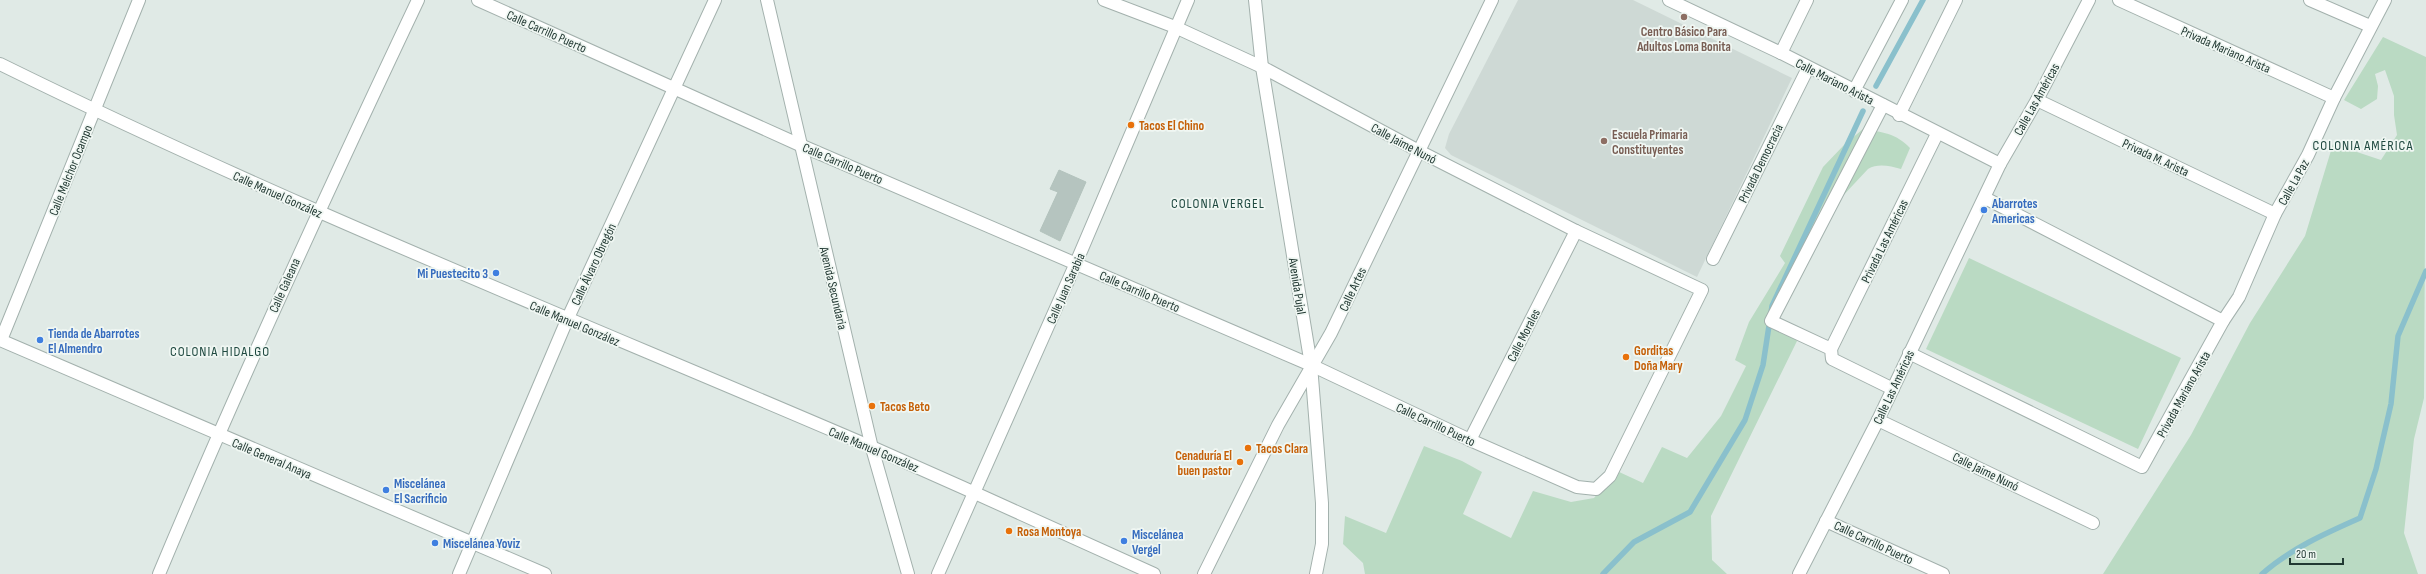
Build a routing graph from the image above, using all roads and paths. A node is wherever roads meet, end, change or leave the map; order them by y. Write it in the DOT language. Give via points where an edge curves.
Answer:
graph roads {
  1 [pos="139,0"];
  2 [pos="418,0"];
  3 [pos="478,0"];
  4 [pos="715,0"];
  5 [pos="767,0"];
  6 [pos="1104,0"];
  7 [pos="1188,0"];
  8 [pos="1255,0"];
  9 [pos="1492,0"];
  10 [pos="1669,0"];
  11 [pos="1807,0"];
  12 [pos="1902,0"];
  13 [pos="1956,0"];
  14 [pos="2088,0"];
  15 [pos="2119,0"];
  16 [pos="2310,0"];
  17 [pos="2385,0"];
  18 [pos="2370,26"];
  19 [pos="1175,27"];
  20 [pos="1781,53"];
  21 [pos="0,64"];
  22 [pos="1262,67"];
  23 [pos="1808,68"];
  24 [pos="675,88"];
  25 [pos="1854,91"];
  26 [pos="2334,98"];
  27 [pos="2037,100"];
  28 [pos="1883,105"];
  29 [pos="94,110"];
  30 [pos="1899,115"];
  31 [pos="1937,134"];
  32 [pos="800,145"];
  33 [pos="1418,150"];
  34 [pos="2000,164"];
  35 [pos="1985,198"];
  36 [pos="317,212"];
  37 [pos="2276,214"];
  38 [pos="1576,231"];
  39 [pos="1713,259"];
  40 [pos="1076,263"];
  41 [pos="1702,290"];
  42 [pos="567,320"];
  43 [pos="2223,321"];
  44 [pos="1,340"];
  45 [pos="1830,349"];
  46 [pos="1909,354"];
  47 [pos="1311,365"];
  48 [pos="1893,389"];
  49 [pos="1878,420"];
  50 [pos="218,435"];
  51 [pos="1470,440"];
  52 [pos="872,448"];
  53 [pos="973,491"];
  54 [pos="1826,520"];
  55 [pos="2093,523"];
  56 [pos="472,543"];
  57 [pos="159,574"];
  58 [pos="459,574"];
  59 [pos="545,574"];
  60 [pos="908,574"];
  61 [pos="938,574"];
  62 [pos="1154,574"];
  63 [pos="1204,574"];
  64 [pos="1316,574"];
  65 [pos="1799,574"];
  66 [pos="1943,574"];
  1 -- 29 [label="street, Calle Melchor Ocampo"];
  2 -- 36 [label="street, Calle Galeana"];
  3 -- 24 [label="street, Calle Carrillo Puerto"];
  4 -- 24 [label="street, Calle Álvaro Obregón"];
  5 -- 32 [label="street, Avenida Secundaria"];
  6 -- 19 [label="street, Calle Jaime Nunó"];
  7 -- 19 [label="street, Calle Juan Sarabia"];
  8 -- 22 [label="street, Avenida Pujal"];
  9 -- 33 [label="street, Calle Artes"];
  10 -- 20 [label="street, Calle Mariano Arista"];
  11 -- 20 [label="street"];
  12 -- 25 [label="street"];
  13 -- 30 [label="street"];
  14 -- 27 [label="street, Calle Las Américas"];
  15 -- 26 [label="street, Privada Mariano Arista"];
  16 -- 18 [label="street"];
  17 -- 18 [label="street, Calle La Paz"];
  18 -- 26 [label="street, Calle La Paz"];
  19 -- 22 [label="street, Calle Jaime Nunó"];
  19 -- 40 [label="street, Calle Juan Sarabia"];
  20 -- 23 [label="street, Calle Mariano Arista"];
  21 -- 29 [label="street, Calle Manuel González"];
  22 -- 33 [label="street, Calle Jaime Nunó"];
  22 -- 47 [label="street, Avenida Pujal"];
  23 -- 25 [label="street, Calle Mariano Arista"];
  23 -- 39 [label="street, Privada Democracia"];
  24 -- 32 [label="street, Calle Carrillo Puerto"];
  24 -- 42 [label="street, Calle Álvaro Obregón"];
  25 -- 28 [label="street, Calle Mariano Arista"];
  26 -- 37 [label="street, Calle La Paz" via="2308,155"];
  27 -- 34 [label="street, Calle Las Américas"];
  27 -- 37 [label="street, Privada M. Arista"];
  28 -- 30 [label="street, Calle Mariano Arista"];
  28 -- 45 [label="street" via="1771,321"];
  29 -- 36 [label="street, Calle Manuel González"];
  29 -- 44 [label="street, Calle Melchor Ocampo"];
  30 -- 31 [label="street, Calle Mariano Arista"];
  31 -- 34 [label="street, Calle Mariano Arista"];
  31 -- 45 [label="street, Privada Las Américas"];
  32 -- 40 [label="street, Calle Carrillo Puerto"];
  32 -- 52 [label="street, Avenida Secundaria"];
  33 -- 38 [label="street, Calle Jaime Nunó"];
  33 -- 47 [label="street, Calle Artes" via="1331,333"];
  34 -- 35 [label="street, Calle Las Américas"];
  35 -- 43 [label="street"];
  35 -- 46 [label="street, Calle Las Américas"];
  36 -- 42 [label="street, Calle Manuel González"];
  36 -- 50 [label="street, Calle Galeana"];
  37 -- 43 [label="street, Calle La Paz" via="2239,297"];
  38 -- 41 [label="street, Calle Jaime Nunó"];
  38 -- 51 [label="street, Calle Morales"];
  40 -- 47 [label="street, Calle Carrillo Puerto"];
  40 -- 53 [label="street, Calle Juan Sarabia"];
  41 -- 51 [label="street, Calle Carrillo Puerto" via="1610,476 1596,489 1576,487"];
  42 -- 52 [label="street, Calle Manuel González"];
  42 -- 56 [label="street, Calle Álvaro Obregón"];
  43 -- 46 [label="street, Privada Mariano Arista" via="2142,467"];
  44 -- 50 [label="street, Calle General Anaya"];
  45 -- 48 [label="street" via="1832,359"];
  46 -- 48 [label="street, Calle Las Américas"];
  47 -- 51 [label="street, Calle Carrillo Puerto"];
  47 -- 63 [label="street, Calle Artes" via="1278,425"];
  47 -- 64 [label="street, Avenida Pujal" via="1322,503 1322,544"];
  48 -- 49 [label="street, Calle Las Américas"];
  49 -- 54 [label="street, Calle Las Américas"];
  49 -- 55 [label="street, Calle Jaime Nunó"];
  50 -- 56 [label="street, Calle General Anaya"];
  50 -- 57 [label="street, Calle Galeana"];
  52 -- 53 [label="street, Calle Manuel González"];
  52 -- 60 [label="street, Avenida Secundaria"];
  53 -- 61 [label="street, Calle Juan Sarabia"];
  53 -- 62 [label="street, Calle Manuel González"];
  54 -- 65 [label="street, Calle Las Américas"];
  54 -- 66 [label="street, Calle Carrillo Puerto"];
  56 -- 58 [label="street, Calle Álvaro Obregón"];
  56 -- 59 [label="street, Calle General Anaya"];
}
